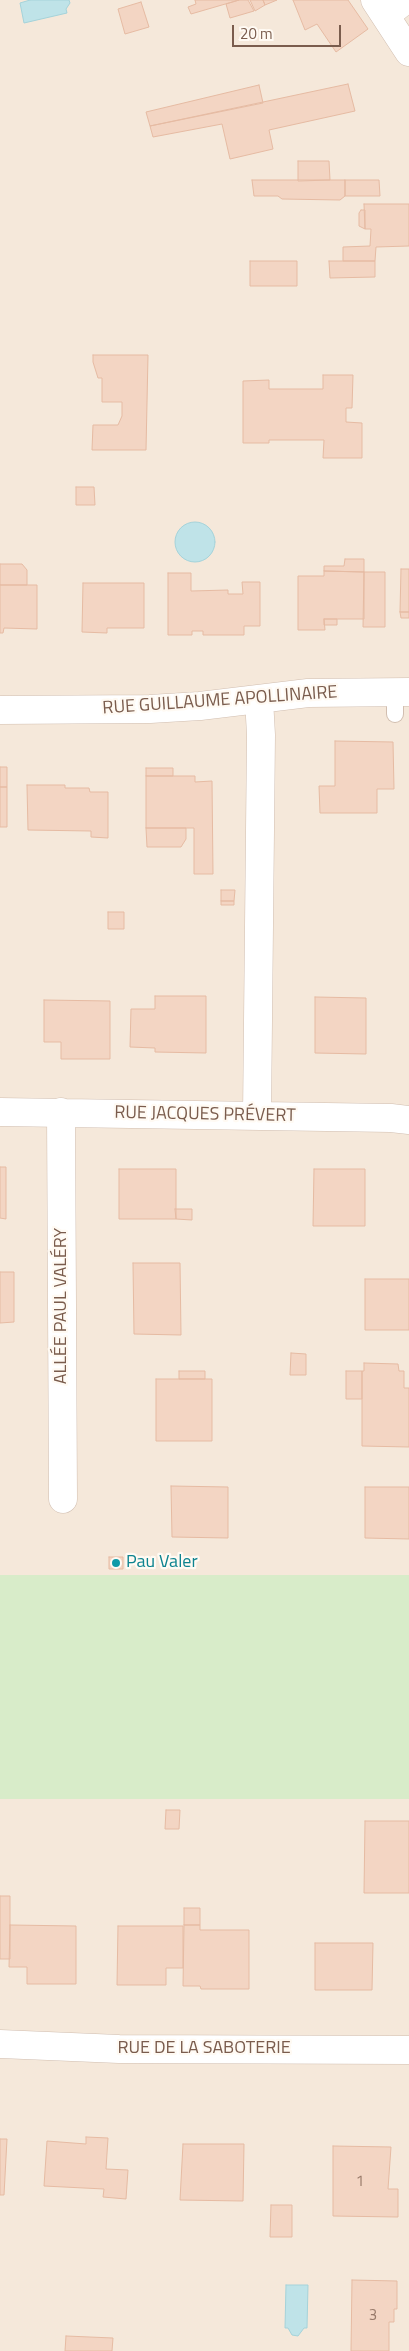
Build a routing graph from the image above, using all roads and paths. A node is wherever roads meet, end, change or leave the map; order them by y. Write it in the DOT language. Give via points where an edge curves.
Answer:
graph roads {
  1 [pos="389,5"];
  2 [pos="409,52"];
  3 [pos="259,699"];
  4 [pos="400,700"];
  5 [pos="0,710"];
  6 [pos="0,1112"];
  7 [pos="61,1112"];
  8 [pos="257,1116"];
  9 [pos="409,1120"];
  10 [pos="64,1499"];
  11 [pos="0,2044"];
  12 [pos="409,2050"];
  1 -- 2 [label="street"];
  3 -- 4 [label="street, RUE GUILLAUME APOLLINAIRE" via="308,693"];
  3 -- 5 [label="street, RUE GUILLAUME APOLLINAIRE" via="150,709"];
  3 -- 8 [label="street"];
  6 -- 7 [label="street, RUE JACQUES PRÉVERT"];
  7 -- 8 [label="street, RUE JACQUES PRÉVERT"];
  7 -- 10 [label="street, ALLÉE PAUL VALÉRY"];
  8 -- 9 [label="street, RUE JACQUES PRÉVERT"];
  11 -- 12 [label="street, RUE DE LA SABOTERIE" via="119,2049"];
}
